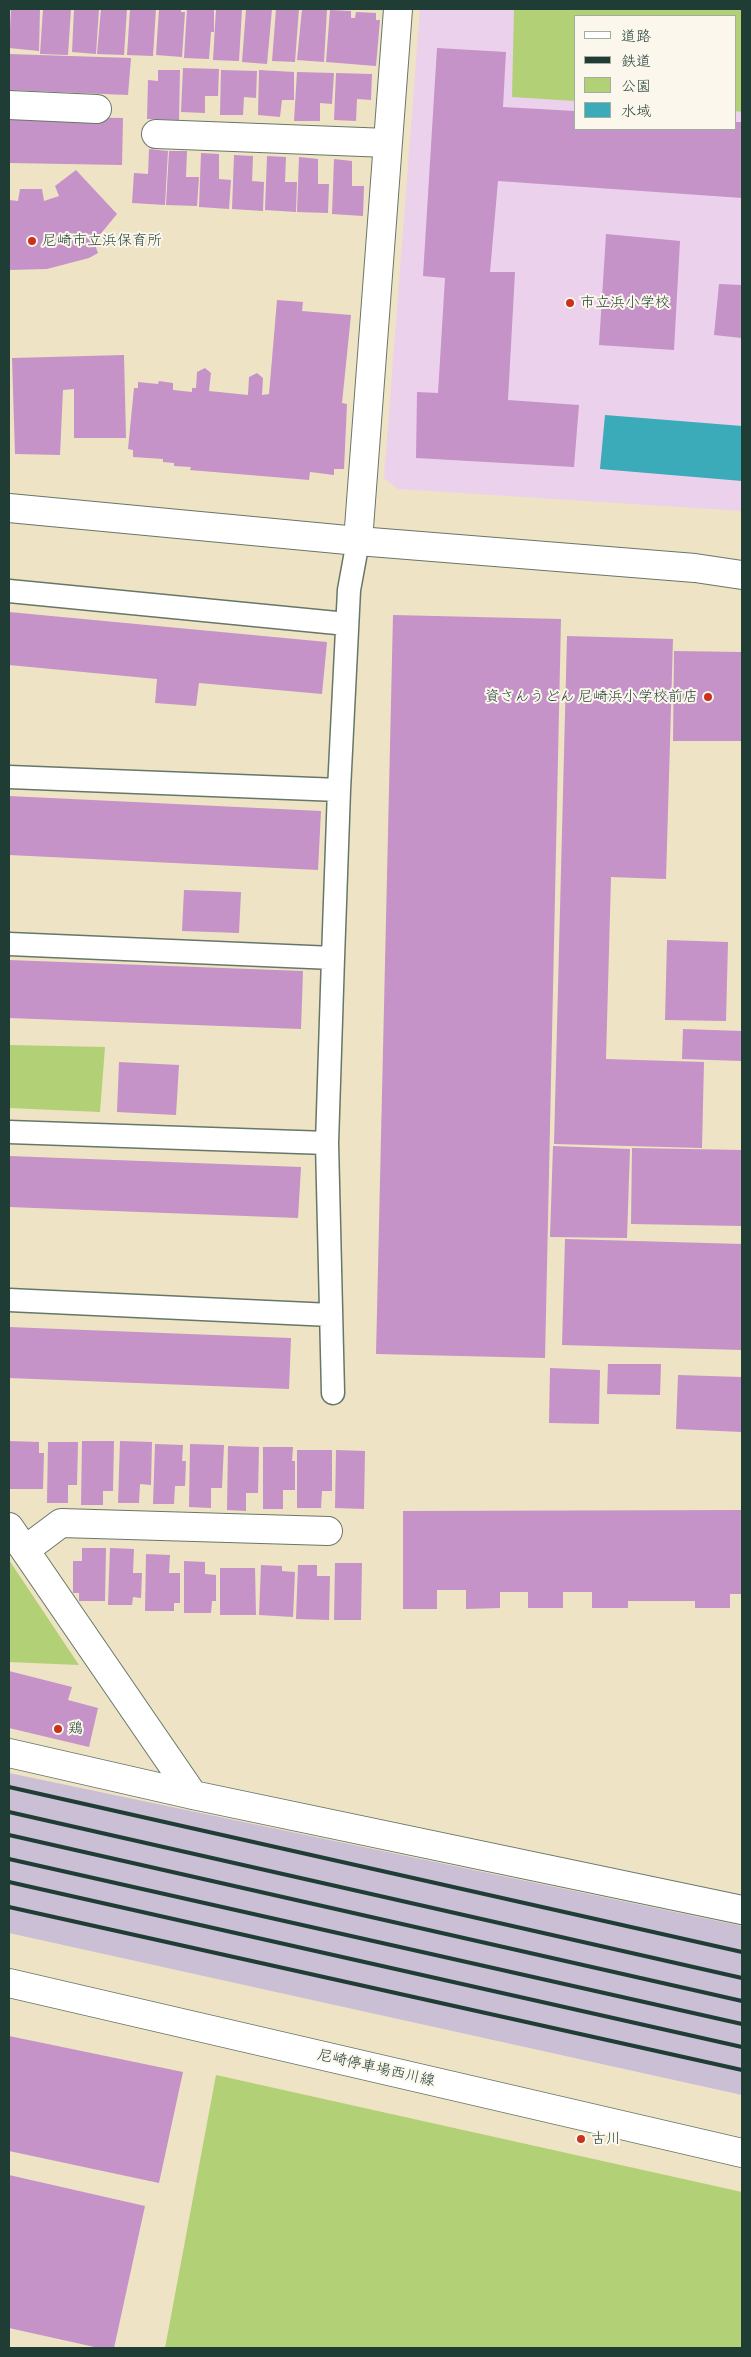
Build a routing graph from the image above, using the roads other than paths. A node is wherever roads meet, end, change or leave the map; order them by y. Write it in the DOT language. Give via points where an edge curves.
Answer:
graph roads {
  1 [pos="398,9"];
  2 [pos="9,105"];
  3 [pos="97,109"];
  4 [pos="156,134"];
  5 [pos="388,143"];
  6 [pos="9,508"];
  7 [pos="358,541"];
  8 [pos="742,575"];
  9 [pos="9,592"];
  10 [pos="346,624"];
  11 [pos="9,777"];
  12 [pos="339,790"];
  13 [pos="9,944"];
  14 [pos="333,958"];
  15 [pos="9,1132"];
  16 [pos="327,1143"];
  17 [pos="9,1300"];
  18 [pos="331,1315"];
  19 [pos="333,1393"];
  20 [pos="9,1527"];
  21 [pos="328,1531"];
  22 [pos="25,1550"];
  23 [pos="9,1753"];
  24 [pos="192,1795"];
  25 [pos="742,1910"];
  26 [pos="9,1983"];
  27 [pos="742,2153"];
  1 -- 5 [label="street"];
  2 -- 3 [label="street"];
  4 -- 5 [label="street"];
  5 -- 7 [label="street"];
  6 -- 7 [label="street"];
  7 -- 8 [label="street" via="695,568"];
  7 -- 10 [label="lane"];
  9 -- 10 [label="lane"];
  10 -- 12 [label="lane"];
  11 -- 12 [label="lane"];
  12 -- 14 [label="lane"];
  13 -- 14 [label="lane"];
  14 -- 16 [label="lane"];
  15 -- 16 [label="lane"];
  16 -- 18 [label="lane"];
  17 -- 18 [label="lane"];
  18 -- 19 [label="lane"];
  20 -- 22 [label="street"];
  21 -- 22 [label="street" via="61,1523"];
  22 -- 24 [label="street"];
  23 -- 24 [label="street"];
  24 -- 25 [label="street"];
  26 -- 27 [label="street, 尼崎停車場西川線"];
}
